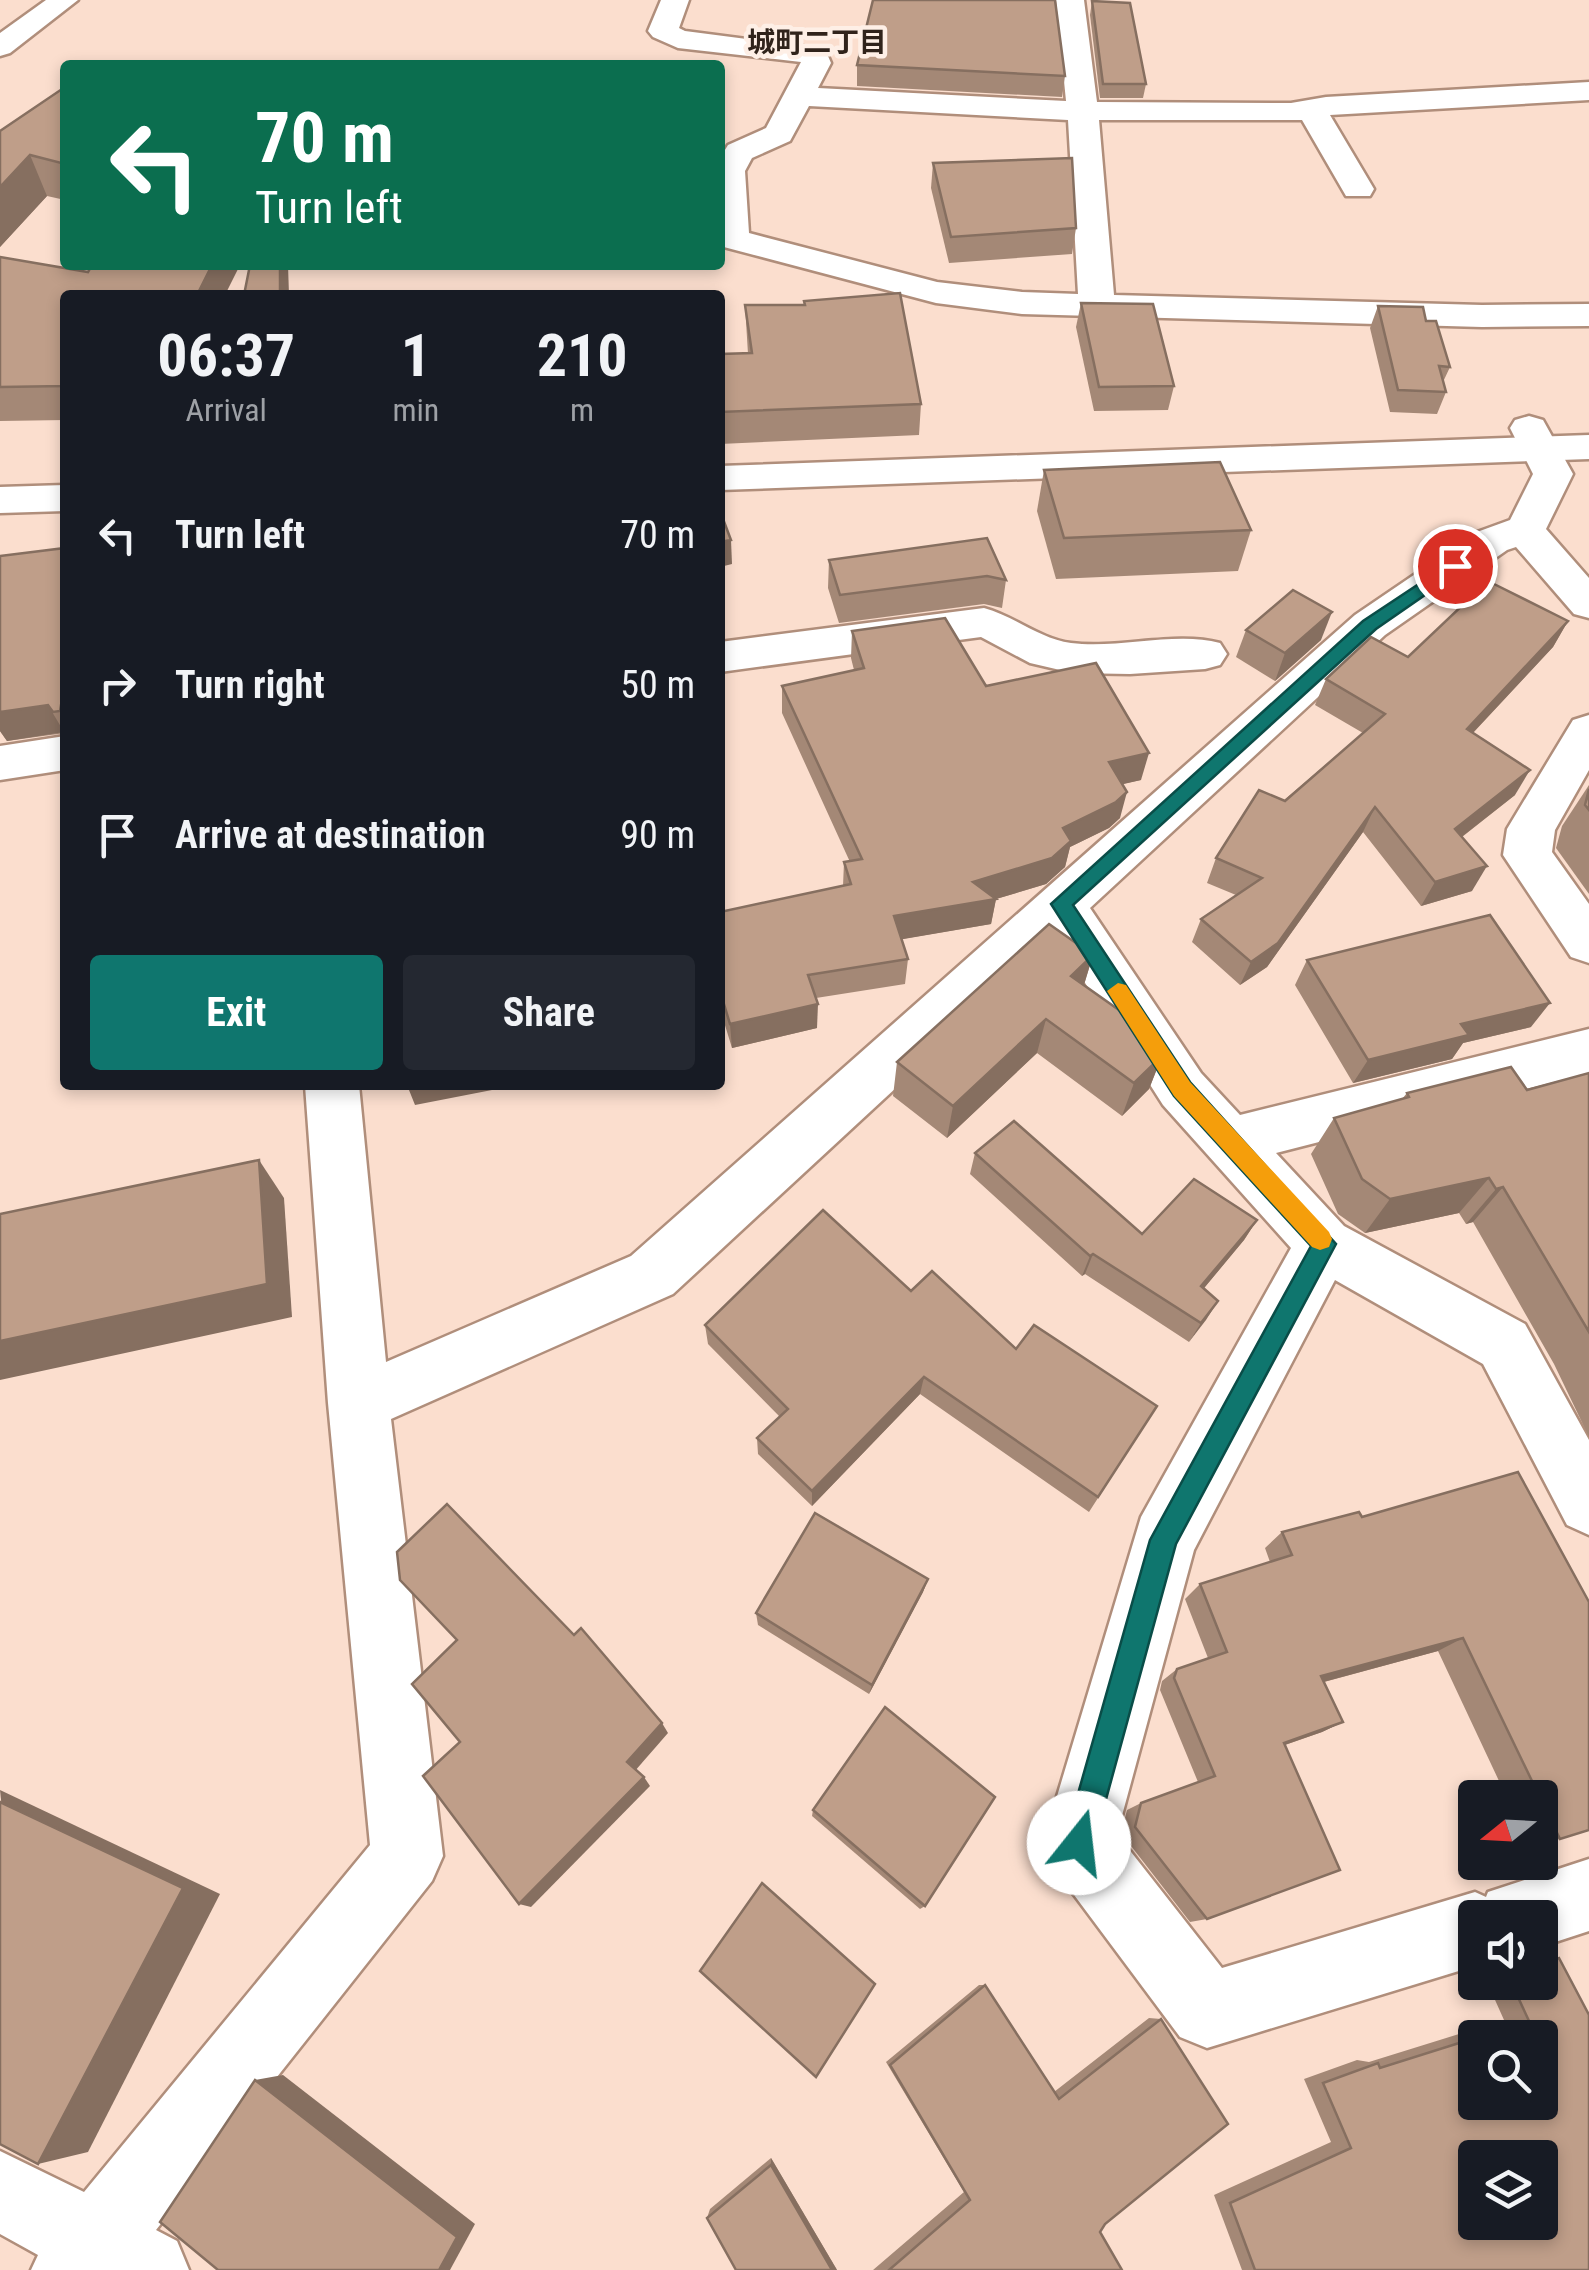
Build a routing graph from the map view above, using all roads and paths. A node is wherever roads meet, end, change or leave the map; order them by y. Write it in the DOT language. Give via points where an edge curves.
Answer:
graph roads {
  1 [pos="64,0"];
  2 [pos="676,0"];
  3 [pos="1070,0"];
  4 [pos="0,48"];
  5 [pos="1589,91"];
  6 [pos="798,96"];
  7 [pos="1311,108"];
  8 [pos="1083,111"];
  9 [pos="1358,189"];
  10 [pos="1098,306"];
  11 [pos="1589,315"];
  12 [pos="1589,426"];
  13 [pos="1535,439"];
  14 [pos="1589,448"];
  15 [pos="725,455"];
  16 [pos="60,475"];
  17 [pos="0,477"];
  18 [pos="725,478"];
  19 [pos="60,498"];
  20 [pos="0,500"];
  21 [pos="1526,529"];
  22 [pos="1589,604"];
  23 [pos="1205,654"];
  24 [pos="725,656"];
  25 [pos="1589,731"];
  26 [pos="60,755"];
  27 [pos="0,763"];
  28 [pos="1061,904"];
  29 [pos="1589,943"];
  30 [pos="1589,1050"];
  31 [pos="332,1090"];
  32 [pos="1230,1141"];
  33 [pos="1324,1244"];
  34 [pos="359,1403"];
  35 [pos="1589,1502"];
  36 [pos="1589,1895"];
  37 [pos="1558,1905"];
  38 [pos="1458,1934"];
  39 [pos="0,2191"];
  40 [pos="104,2260"];
  1 -- 4 [label="street"];
  2 -- 6 [label="street" via="663,31 678,39 814,55"];
  3 -- 8 [label="street"];
  5 -- 7 [label="street"];
  6 -- 8 [label="street"];
  6 -- 10 [label="street" via="779,134 739,152 729,171 732,239 936,292"];
  7 -- 8 [label="street"];
  7 -- 9 [label="street"];
  8 -- 10 [label="street"];
  10 -- 11 [label="street"];
  12 -- 13 [label="street"];
  13 -- 14 [label="street"];
  13 -- 15 [label="street"];
  13 -- 18 [label="street"];
  13 -- 21 [label="street" via="1553,474"];
  16 -- 17 [label="street"];
  19 -- 20 [label="street"];
  21 -- 22 [label="street"];
  21 -- 28 [label="street" via="1492,542 1370,625"];
  23 -- 24 [label="street" via="1120,660 1055,655 984,622"];
  25 -- 29 [label="street" via="1531,830 1528,855"];
  26 -- 27 [label="street"];
  28 -- 32 [label="street" via="1182,1089"];
  28 -- 34 [label="street" via="652,1274"];
  30 -- 32 [label="street"];
  31 -- 34 [label="street"];
  32 -- 33 [label="street"];
  33 -- 35 [label="street" via="1504,1344"];
  33 -- 38 [label="street" via="1164,1540 1079,1843 1208,2010"];
  34 -- 40 [label="street" via="408,1856"];
  36 -- 37 [label="street"];
  39 -- 40 [label="street"];
}
